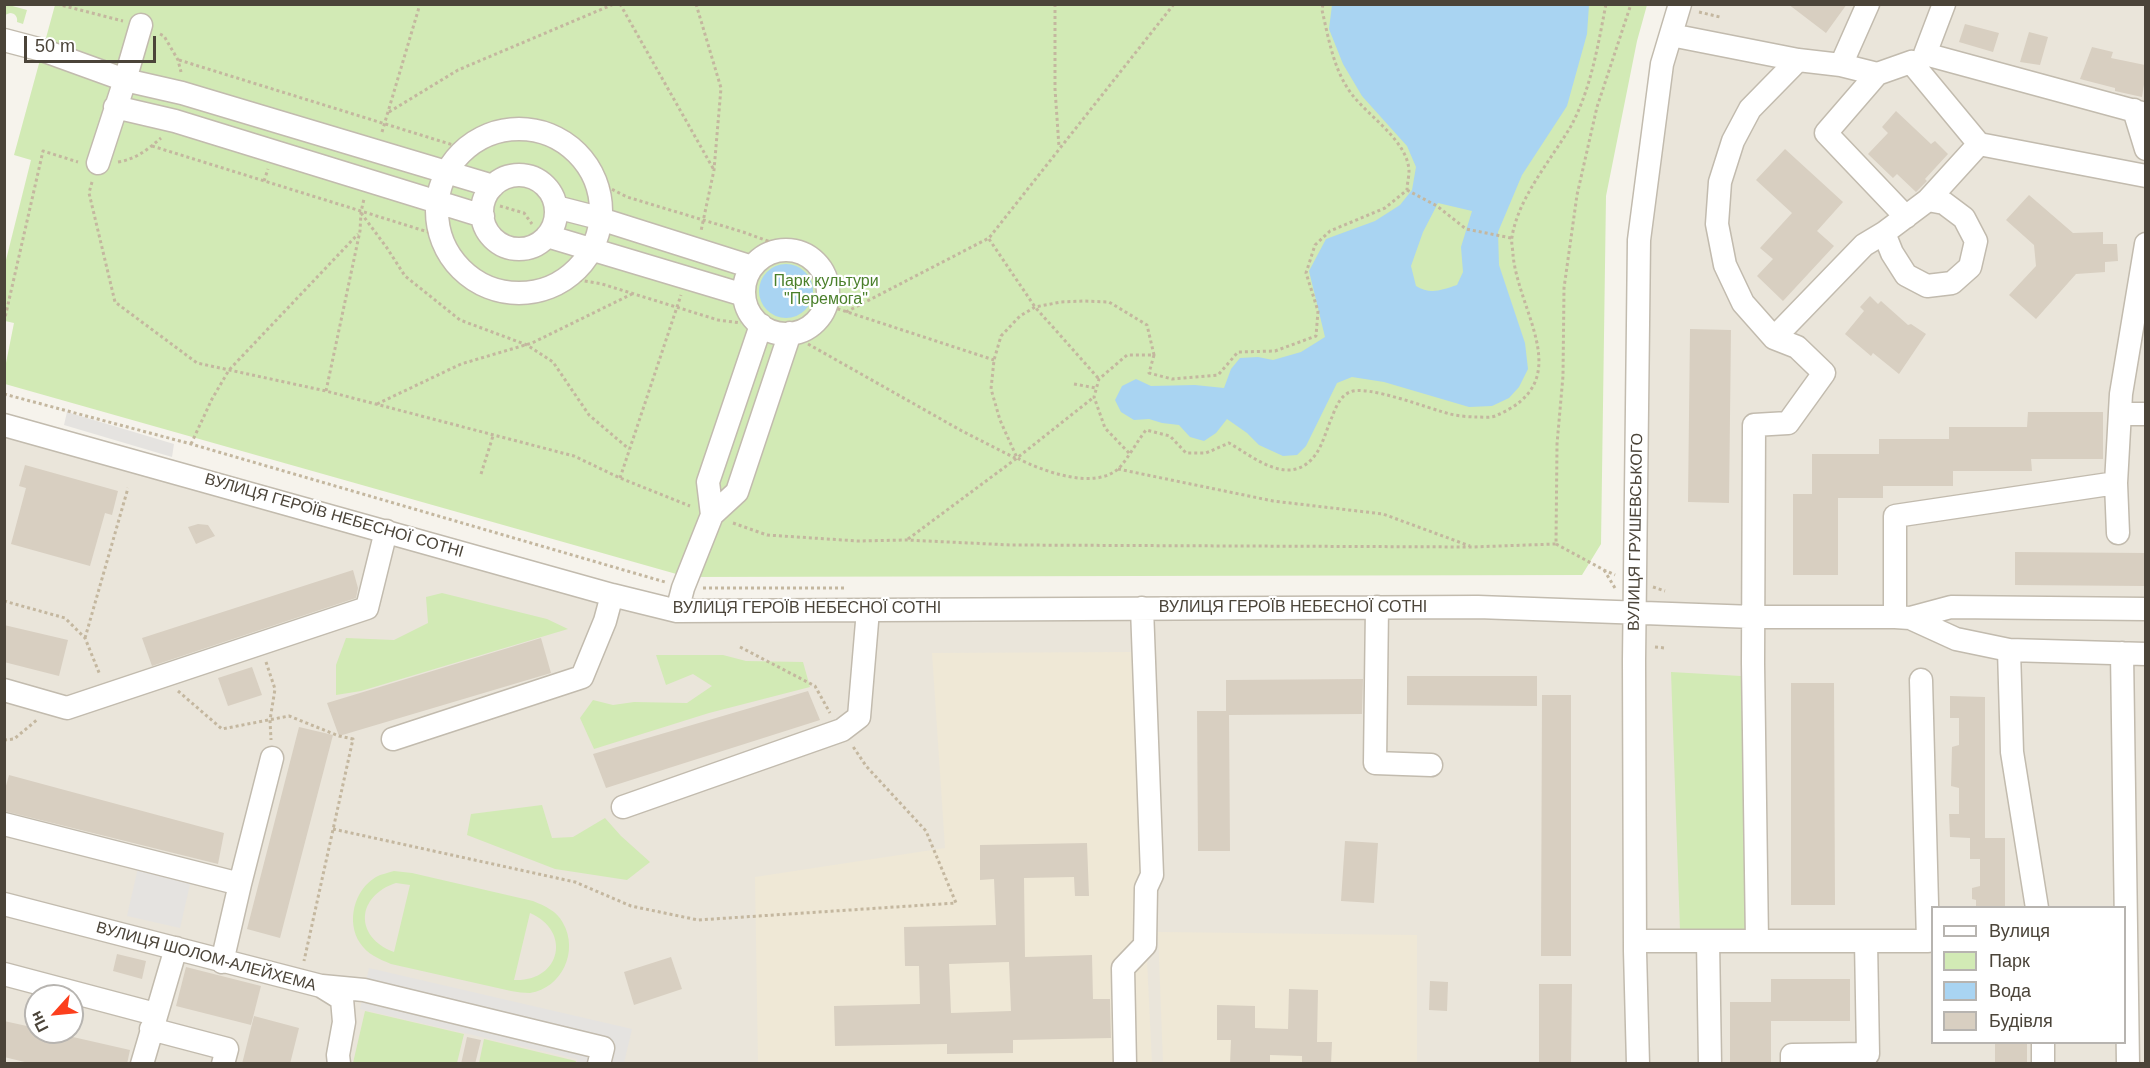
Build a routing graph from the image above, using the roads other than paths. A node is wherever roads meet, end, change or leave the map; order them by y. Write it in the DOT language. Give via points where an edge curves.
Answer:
graph roads {
  1 [pos="1680,4"];
  2 [pos="1868,4"];
  3 [pos="1944,4"];
  4 [pos="141,25"];
  5 [pos="1671,35"];
  6 [pos="4,40"];
  7 [pos="1918,58"];
  8 [pos="1798,60"];
  9 [pos="1841,65"];
  10 [pos="1877,74"];
  11 [pos="125,80"];
  12 [pos="115,107"];
  13 [pos="2139,112"];
  14 [pos="1979,144"];
  15 [pos="2145,149"];
  16 [pos="98,163"];
  17 [pos="447,173"];
  18 [pos="2145,176"];
  19 [pos="1928,200"];
  20 [pos="486,201"];
  21 [pos="438,202"];
  22 [pos="556,207"];
  23 [pos="1906,217"];
  24 [pos="601,220"];
  25 [pos="1884,234"];
  26 [pos="546,238"];
  27 [pos="2145,244"];
  28 [pos="592,249"];
  29 [pos="752,267"];
  30 [pos="744,295"];
  31 [pos="761,326"];
  32 [pos="790,333"];
  33 [pos="1774,338"];
  34 [pos="2120,414"];
  35 [pos="2145,414"];
  36 [pos="4,425"];
  37 [pos="2116,483"];
  38 [pos="712,515"];
  39 [pos="386,531"];
  40 [pos="2118,533"];
  41 [pos="612,595"];
  42 [pos="1377,607"];
  43 [pos="1142,608"];
  44 [pos="2145,609"];
  45 [pos="868,610"];
  46 [pos="677,611"];
  47 [pos="1634,614"];
  48 [pos="1754,617"];
  49 [pos="1902,617"];
  50 [pos="2009,650"];
  51 [pos="2122,653"];
  52 [pos="2145,654"];
  53 [pos="1921,680"];
  54 [pos="4,690"];
  55 [pos="393,739"];
  56 [pos="272,759"];
  57 [pos="1431,765"];
  58 [pos="622,807"];
  59 [pos="4,824"];
  60 [pos="240,884"];
  61 [pos="4,904"];
  62 [pos="2037,906"];
  63 [pos="2126,906"];
  64 [pos="2126,927"];
  65 [pos="1635,941"];
  66 [pos="1708,941"];
  67 [pos="1757,941"];
  68 [pos="1866,941"];
  69 [pos="176,948"];
  70 [pos="222,962"];
  71 [pos="4,974"];
  72 [pos="310,984"];
  73 [pos="153,1022"];
  74 [pos="2043,1044"];
  75 [pos="337,1061"];
  76 [pos="142,1064"];
  77 [pos="223,1064"];
  78 [pos="599,1064"];
  79 [pos="1125,1064"];
  80 [pos="1638,1064"];
  81 [pos="1710,1064"];
  82 [pos="1792,1064"];
  83 [pos="2043,1064"];
  84 [pos="2128,1064"];
  1 -- 5 [label="street, ВУЛИЦЯ ГРУШЕВСЬКОГО"];
  2 -- 9 [label="street"];
  3 -- 7 [label="street"];
  4 -- 11 [label="street"];
  5 -- 8 [label="street"];
  5 -- 47 [label="street, ВУЛИЦЯ ГРУШЕВСЬКОГО" via="1662,64 1639,240"];
  6 -- 11 [label="street"];
  7 -- 10 [label="street"];
  7 -- 13 [label="street"];
  7 -- 14 [label="street"];
  8 -- 9 [label="street"];
  8 -- 33 [label="street" via="1750,109 1733,141 1720,182 1717,224 1725,265 1743,303"];
  9 -- 10 [label="street"];
  10 -- 23 [label="street" via="1826,133"];
  11 -- 12 [label="street"];
  11 -- 17 [label="street" via="182,93"];
  12 -- 16 [label="street"];
  12 -- 21 [label="street" via="175,121"];
  13 -- 15 [label="street"];
  14 -- 18 [label="street"];
  14 -- 19 [label="street"];
  17 -- 20 [label="street"];
  17 -- 21 [label="street"];
  17 -- 24 [label="street" via="466,148 482,138 517,129 545,134 581,157 596,181"];
  19 -- 23 [label="street"];
  19 -- 25 [label="street" via="1944,203 1964,218 1976,241 1970,267 1952,283 1927,286 1906,275"];
  20 -- 21 [label="street"];
  20 -- 22 [label="street" via="506,177 517,175 539,180"];
  20 -- 26 [label="street" via="484,225 490,235 506,246 525,249"];
  21 -- 28 [label="street" via="441,236 447,249 463,271 498,291 525,294 551,287 567,278"];
  22 -- 24 [label="street"];
  22 -- 26 [label="street" via="554,225"];
  23 -- 25 [label="street"];
  24 -- 28 [label="street"];
  24 -- 29 [label="street"];
  25 -- 33 [label="street" via="1864,245"];
  26 -- 28 [label="street"];
  27 -- 34 [label="street"];
  28 -- 30 [label="street"];
  29 -- 30 [label="street"];
  29 -- 32 [label="street" via="770,253 784,250 798,252 816,263 824,274 836,309 821,314 801,331"];
  30 -- 31 [label="street" via="749,311"];
  31 -- 32 [label="street"];
  31 -- 38 [label="street" via="708,482"];
  32 -- 38 [label="street" via="737,492"];
  33 -- 48 [label="street" via="1797,347 1824,373 1788,423 1754,425"];
  34 -- 35 [label="street"];
  34 -- 37 [label="street"];
  36 -- 39 [label="street, ВУЛИЦЯ ГЕРОЇВ НЕБЕСНОЇ СОТНІ"];
  37 -- 40 [label="street"];
  37 -- 49 [label="street" via="1895,516"];
  38 -- 46 [label="street"];
  39 -- 41 [label="street, ВУЛИЦЯ ГЕРОЇВ НЕБЕСНОЇ СОТНІ"];
  39 -- 54 [label="street" via="366,608 67,708"];
  41 -- 46 [label="street, ВУЛИЦЯ ГЕРОЇВ НЕБЕСНОЇ СОТНІ"];
  41 -- 55 [label="street" via="582,676"];
  42 -- 43 [label="street, ВУЛИЦЯ ГЕРОЇВ НЕБЕСНОЇ СОТНІ"];
  42 -- 47 [label="street, ВУЛИЦЯ ГЕРОЇВ НЕБЕСНОЇ СОТНІ"];
  42 -- 57 [label="street" via="1375,763"];
  43 -- 45 [label="street, ВУЛИЦЯ ГЕРОЇВ НЕБЕСНОЇ СОТНІ"];
  43 -- 79 [label="street" via="1152,875 1146,888 1145,945 1123,968"];
  44 -- 49 [label="street" via="1951,607"];
  45 -- 46 [label="street, ВУЛИЦЯ ГЕРОЇВ НЕБЕСНОЇ СОТНІ"];
  45 -- 58 [label="street" via="860,717 842,730"];
  47 -- 48 [label="street, ВУЛИЦЯ ГЕРОЇВ НЕБЕСНОЇ СОТНІ"];
  47 -- 65 [label="street, ВУЛИЦЯ ГРУШЕВСЬКОГО"];
  48 -- 49 [label="street, ВУЛИЦЯ ГЕРОЇВ НЕБЕСНОЇ СОТНІ"];
  48 -- 67 [label="street"];
  49 -- 50 [label="street" via="1956,639"];
  50 -- 51 [label="street"];
  50 -- 62 [label="street" via="2012,752"];
  51 -- 52 [label="street"];
  51 -- 63 [label="street"];
  53 -- 68 [label="street" via="1928,941"];
  56 -- 60 [label="street"];
  59 -- 60 [label="street"];
  60 -- 70 [label="street"];
  61 -- 69 [label="street, ВУЛИЦЯ ШОЛОМ-АЛЕЙХЕМА"];
  64 -- 84 [label="street"];
  65 -- 66 [label="street"];
  65 -- 80 [label="street, ВУЛИЦЯ ГРУШЕВСЬКОГО"];
  66 -- 67 [label="street"];
  66 -- 81 [label="street"];
  67 -- 68 [label="street"];
  68 -- 82 [label="street" via="1868,1054 1792,1055"];
  69 -- 70 [label="street, ВУЛИЦЯ ШОЛОМ-АЛЕЙХЕМА"];
  69 -- 73 [label="street"];
  70 -- 72 [label="street, ВУЛИЦЯ ШОЛОМ-АЛЕЙХЕМА"];
  71 -- 73 [label="street"];
  72 -- 75 [label="street, ВУЛИЦЯ ШОЛОМ-АЛЕЙХЕМА" via="342,999 344,1022"];
  72 -- 78 [label="street" via="364,990 603,1048"];
  73 -- 76 [label="street"];
  73 -- 77 [label="street" via="227,1049"];
  74 -- 83 [label="street"];
}
